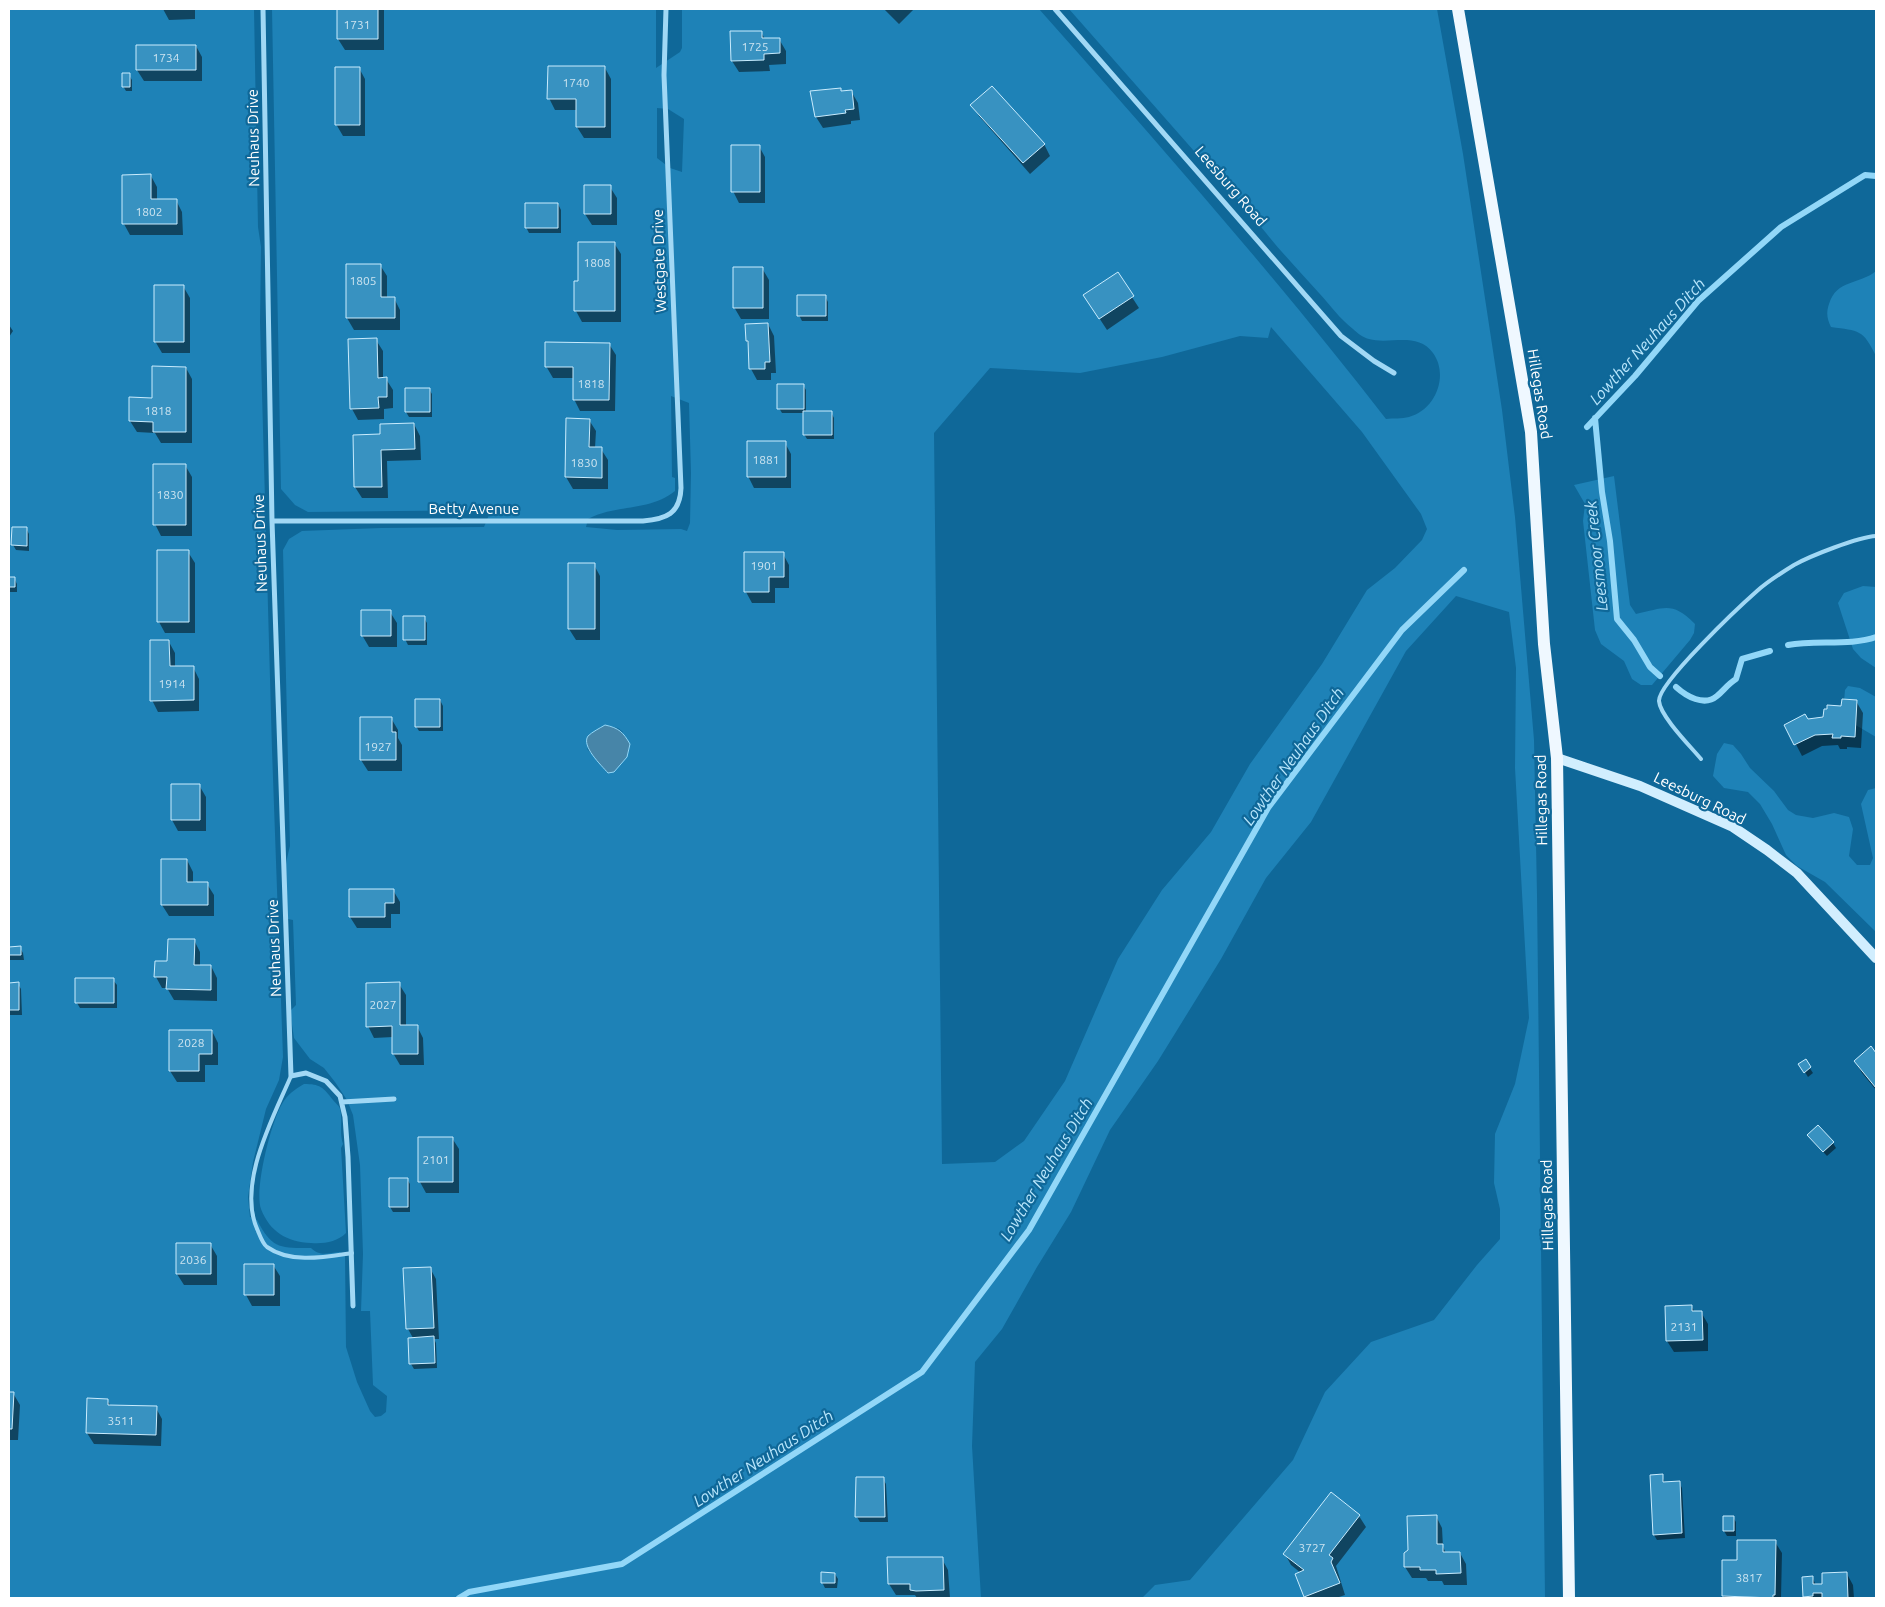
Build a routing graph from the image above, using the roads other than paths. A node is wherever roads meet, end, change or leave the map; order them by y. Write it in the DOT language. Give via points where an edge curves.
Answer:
graph roads {
  1 [pos="263,9"];
  2 [pos="666,9"];
  3 [pos="1055,9"];
  4 [pos="1458,9"];
  5 [pos="1394,374"];
  6 [pos="674,511"];
  7 [pos="272,521"];
  8 [pos="1876,536"];
  9 [pos="1557,758"];
  10 [pos="1701,759"];
  11 [pos="1876,958"];
  12 [pos="291,1076"];
  13 [pos="394,1098"];
  14 [pos="342,1102"];
  15 [pos="352,1253"];
  16 [pos="354,1306"];
  17 [pos="1569,1598"];
  1 -- 7 [label="street, Neuhaus Drive"];
  2 -- 6 [label="street, Westgate Drive" via="664,75 681,488 681,500"];
  3 -- 5 [label="street, Leesburg Road" via="1340,336"];
  4 -- 9 [label="main road, Hillegas Road" via="1531,432 1544,644"];
  6 -- 7 [label="street, Betty Avenue" via="659,520 643,521"];
  7 -- 12 [label="street, Neuhaus Drive"];
  8 -- 10 [label="lane" via="1855,540 1796,564 1773,578 1690,655 1669,679 1661,690 1659,701 1669,721"];
  9 -- 11 [label="main road, Leesburg Road" via="1640,786 1733,828 1797,873"];
  9 -- 17 [label="main road, Hillegas Road"];
  12 -- 14 [label="street" via="306,1072 326,1081"];
  12 -- 15 [label="lane, Neuhaus Drive" via="267,1131 252,1179 252,1218 265,1246 286,1256 319,1258"];
  13 -- 14 [label="street"];
  14 -- 15 [label="street"];
  15 -- 16 [label="street"];
}
